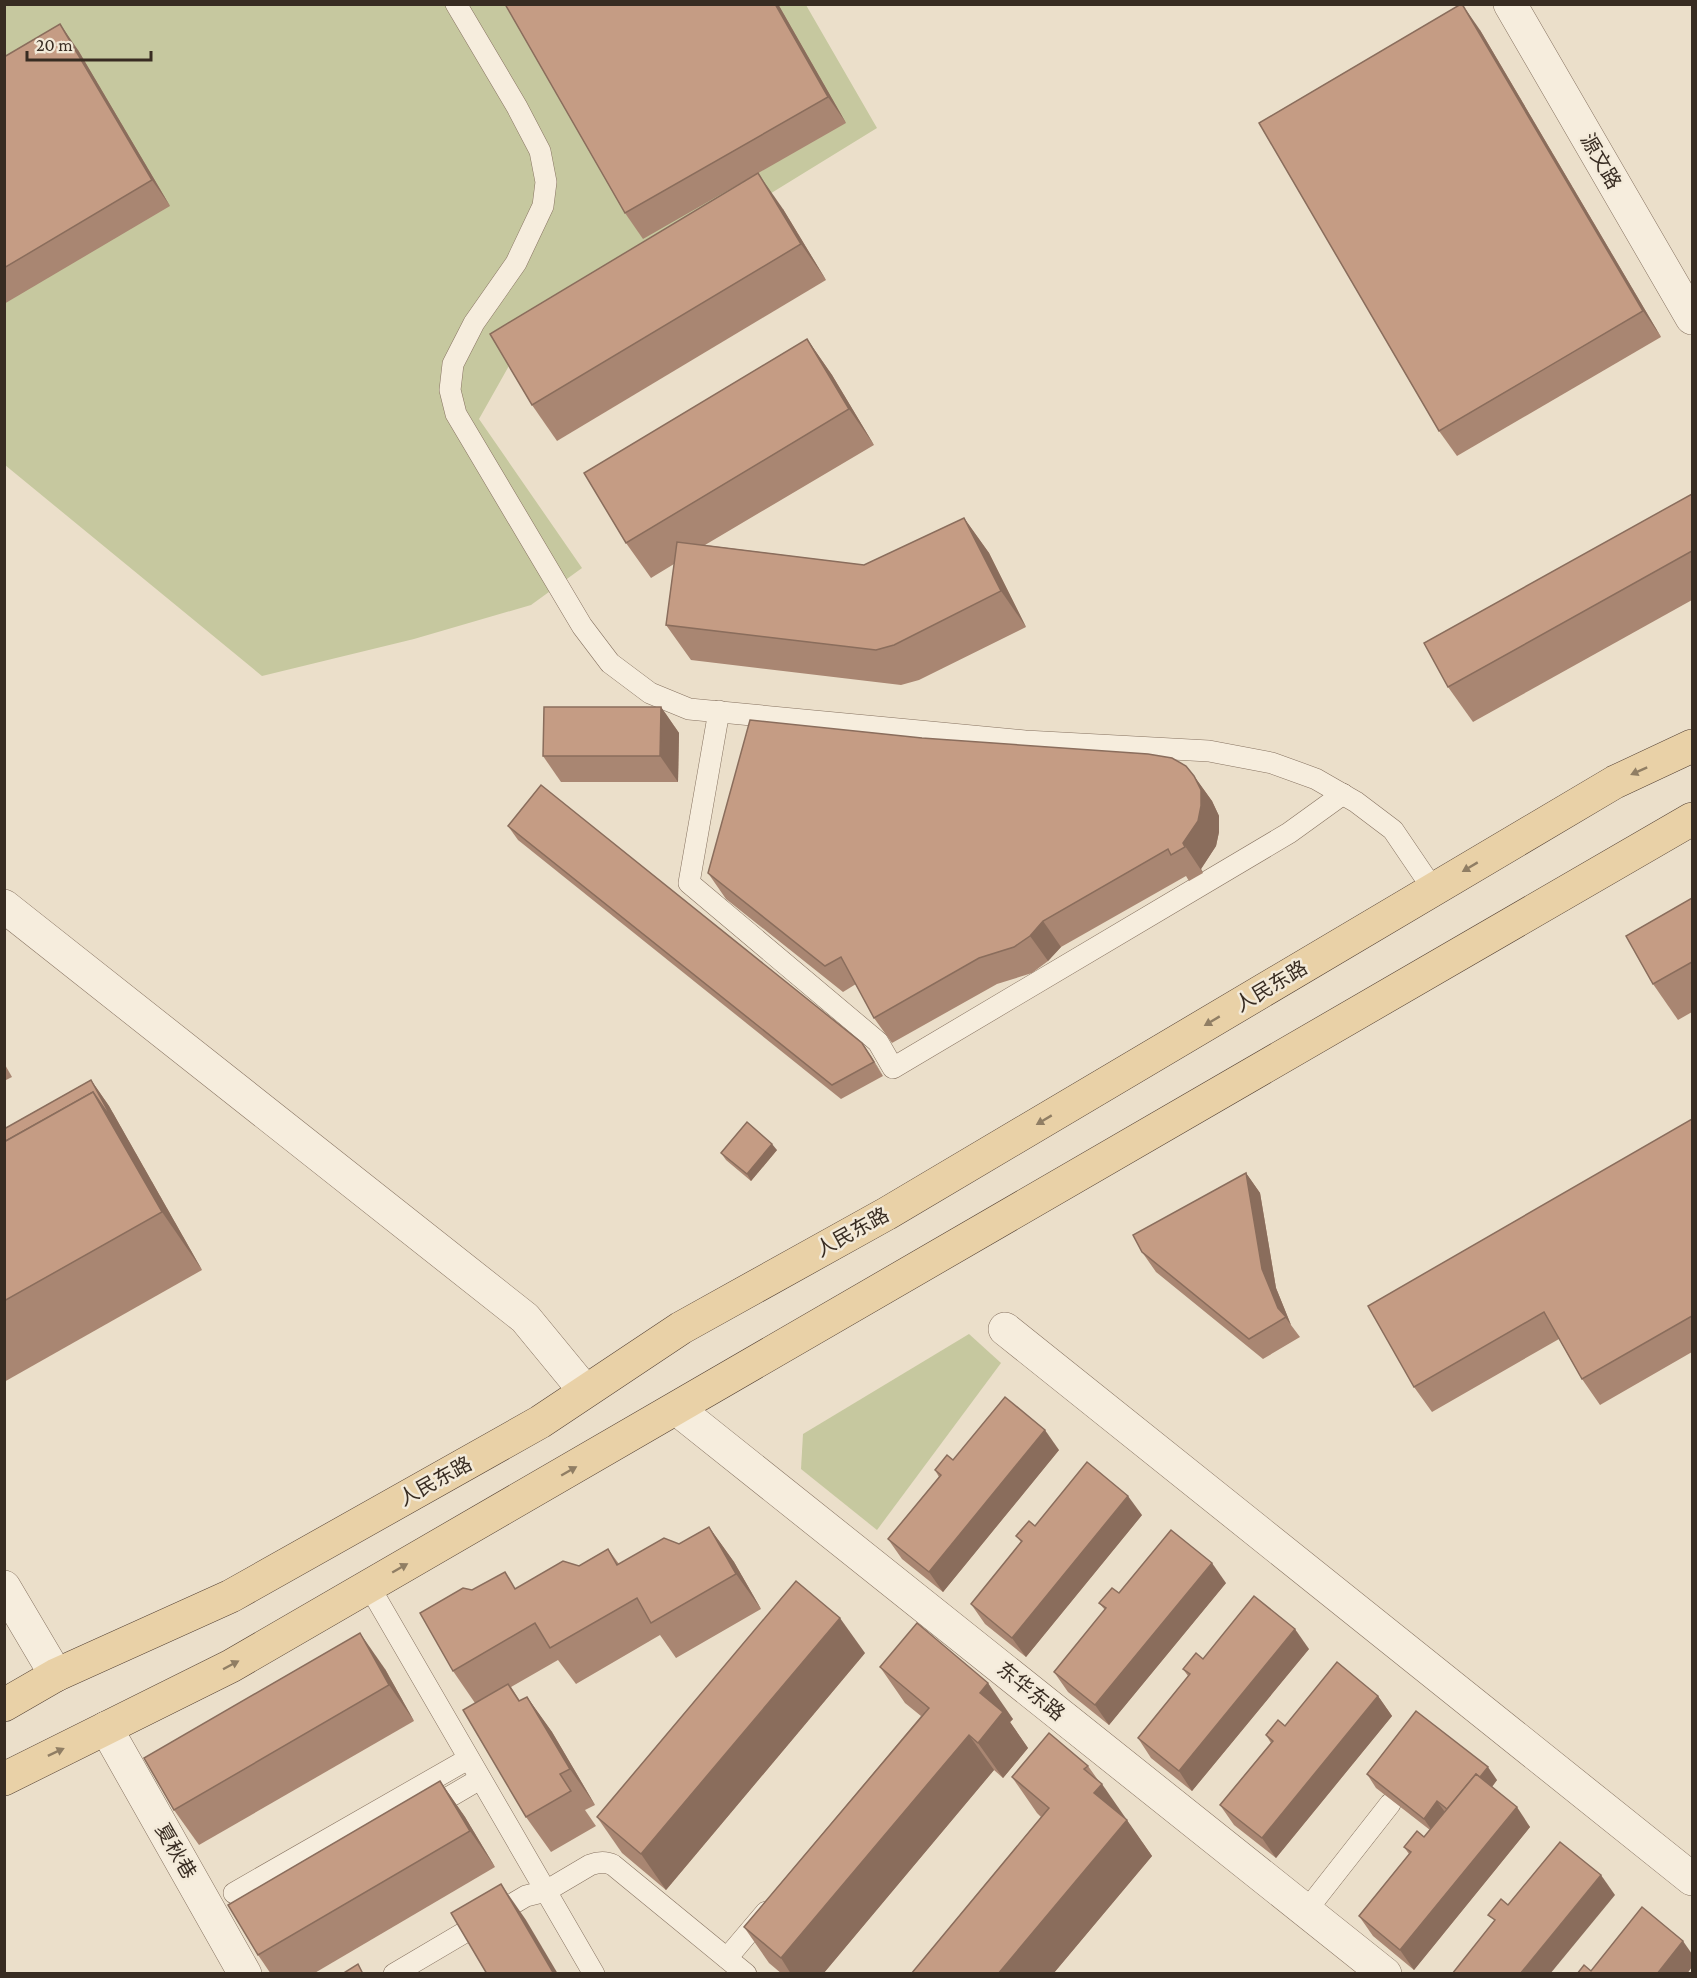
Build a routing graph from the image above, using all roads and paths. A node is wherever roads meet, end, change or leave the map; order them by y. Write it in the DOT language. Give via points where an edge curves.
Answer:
graph roads {
  1 [pos="456,4"];
  2 [pos="1509,4"];
  3 [pos="1692,318"];
  4 [pos="718,711"];
  5 [pos="1692,747"];
  6 [pos="1343,794"];
  7 [pos="1692,819"];
  8 [pos="1433,889"];
  9 [pos="4,906"];
  10 [pos="1005,1329"];
  11 [pos="585,1391"];
  12 [pos="677,1409"];
  13 [pos="369,1586"];
  14 [pos="4,1587"];
  15 [pos="56,1675"];
  16 [pos="4,1704"];
  17 [pos="106,1728"];
  18 [pos="468,1759"];
  19 [pos="4,1779"];
  20 [pos="480,1779"];
  21 [pos="1390,1804"];
  22 [pos="409,1820"];
  23 [pos="1692,1879"];
  24 [pos="546,1891"];
  25 [pos="234,1893"];
  26 [pos="781,1894"];
  27 [pos="1306,1911"];
  28 [pos="727,1958"];
  29 [pos="245,1974"];
  30 [pos="394,1974"];
  31 [pos="594,1974"];
  32 [pos="746,1974"];
  33 [pos="1385,1974"];
  1 -- 4 [label="lane" via="540,151 546,182 543,207 516,263 474,323 453,364 450,390 456,414 582,626 610,663 650,693 689,709"];
  2 -- 3 [label="street, 源文路"];
  4 -- 6 [label="lane" via="1025,741 1209,751 1272,763"];
  4 -- 6 [label="lane" via="688,883 878,1042 893,1068 1289,833"];
  5 -- 8 [label="main road, 人民东路, one-way" via="1615,782"];
  6 -- 8 [label="lane" via="1393,830"];
  7 -- 12 [label="main road"];
  8 -- 11 [label="main road, 人民东路, one-way" via="886,1214 681,1328"];
  9 -- 11 [label="street" via="525,1318"];
  10 -- 23 [label="street"];
  11 -- 15 [label="main road, 人民东路" via="540,1422 231,1596"];
  13 -- 12 [label="main road, one-way"];
  12 -- 27 [label="street, 东华东路"];
  17 -- 13 [label="main road, one-way" via="231,1666"];
  13 -- 18 [label="lane"];
  14 -- 15 [label="street"];
  15 -- 16 [label="main road, 人民东路"];
  19 -- 17 [label="main road, one-way"];
  17 -- 29 [label="street, 夏秋巷"];
  18 -- 20 [label="lane"];
  18 -- 25 [label="lane"];
  20 -- 22 [label="lane"];
  20 -- 24 [label="lane"];
  21 -- 27 [label="lane"];
  24 -- 28 [label="lane" via="590,1865 608,1862"];
  24 -- 30 [label="lane" via="526,1896"];
  24 -- 31 [label="lane"];
  26 -- 28 [label="lane"];
  27 -- 33 [label="street, 东华东路"];
  28 -- 32 [label="lane"];
}
